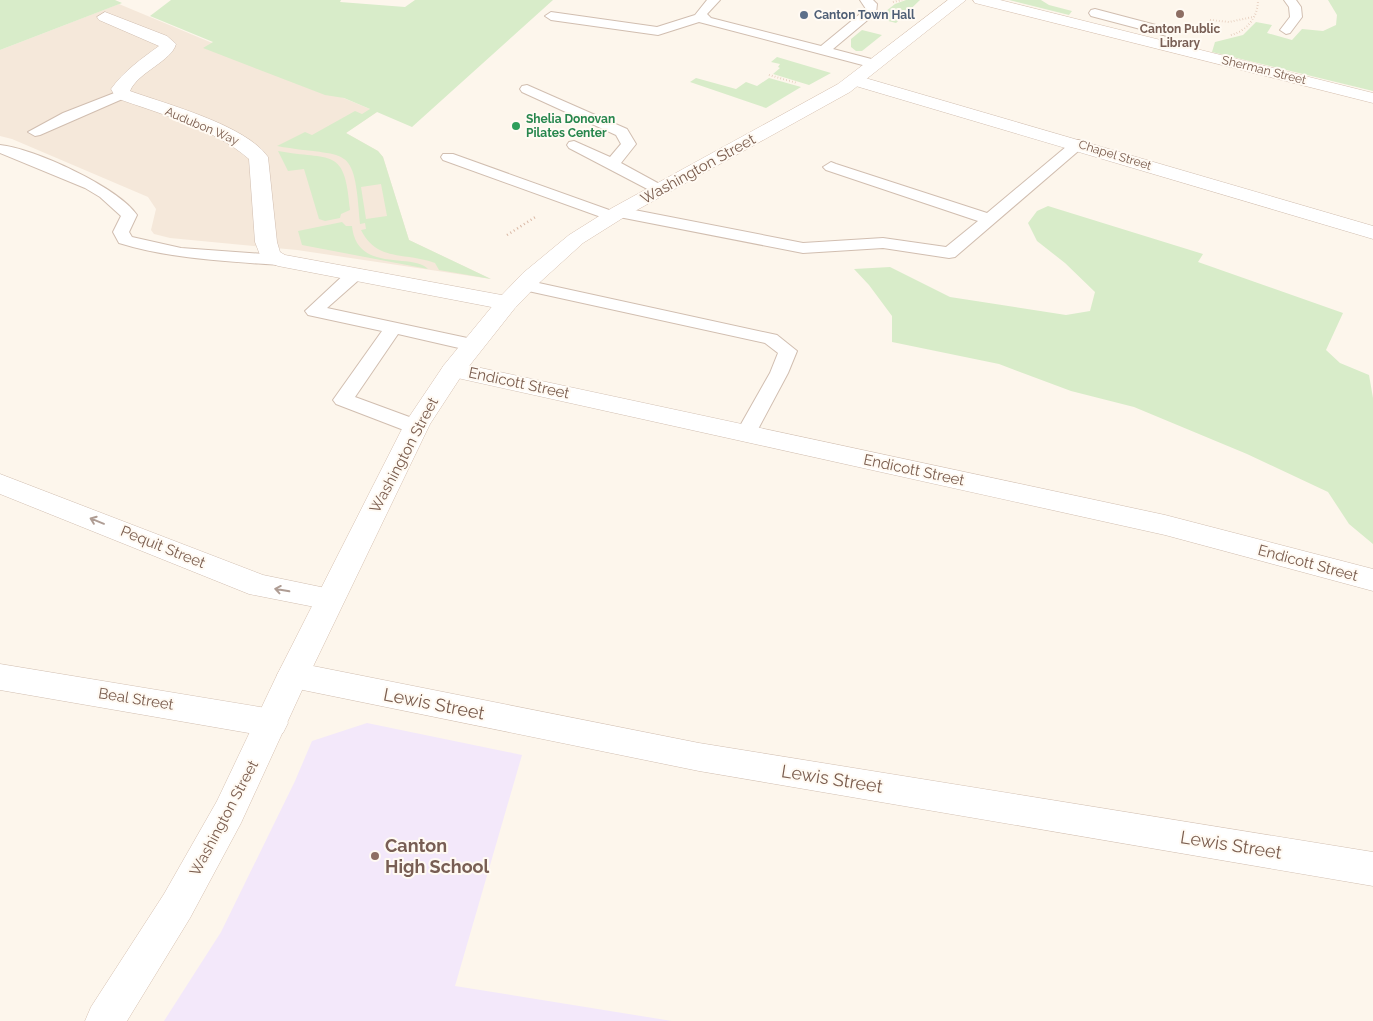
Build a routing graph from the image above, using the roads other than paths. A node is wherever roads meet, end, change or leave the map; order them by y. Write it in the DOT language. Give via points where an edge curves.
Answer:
graph roads {
  1 [pos="714,0"];
  2 [pos="866,0"];
  3 [pos="958,0"];
  4 [pos="981,0"];
  5 [pos="1290,0"];
  6 [pos="1095,13"];
  7 [pos="551,16"];
  8 [pos="105,17"];
  9 [pos="701,17"];
  10 [pos="1118,26"];
  11 [pos="1286,30"];
  12 [pos="1167,32"];
  13 [pos="823,51"];
  14 [pos="865,72"];
  15 [pos="527,89"];
  16 [pos="122,94"];
  17 [pos="1373,98"];
  18 [pos="35,132"];
  19 [pos="1078,144"];
  20 [pos="574,145"];
  21 [pos="0,149"];
  22 [pos="448,157"];
  23 [pos="612,164"];
  24 [pos="831,167"];
  25 [pos="660,190"];
  26 [pos="616,214"];
  27 [pos="989,219"];
  28 [pos="1373,233"];
  29 [pos="278,260"];
  30 [pos="356,274"];
  31 [pos="525,285"];
  32 [pos="507,303"];
  33 [pos="393,328"];
  34 [pos="472,345"];
  35 [pos="453,370"];
  36 [pos="416,427"];
  37 [pos="746,433"];
  38 [pos="0,483"];
  39 [pos="1373,580"];
  40 [pos="330,598"];
  41 [pos="293,675"];
  42 [pos="0,677"];
  43 [pos="272,723"];
  44 [pos="1373,869"];
  45 [pos="105,1021"];
  1 -- 9 [label="lane" via="700,13"];
  2 -- 13 [label="lane" via="872,10"];
  3 -- 14 [label="street, Washington Street"];
  4 -- 10 [label="street, Sherman Street"];
  5 -- 11 [label="lane" via="1296,17"];
  6 -- 10 [label="lane"];
  7 -- 9 [label="lane" via="658,31"];
  8 -- 16 [label="street" via="168,44 126,80 120,89"];
  9 -- 13 [label="lane"];
  10 -- 12 [label="lane"];
  10 -- 17 [label="street, Sherman Street"];
  13 -- 14 [label="lane"];
  14 -- 19 [label="street, Chapel Street"];
  14 -- 25 [label="street, Washington Street"];
  15 -- 23 [label="lane" via="622,132 630,144"];
  16 -- 18 [label="lane"];
  16 -- 29 [label="street, Audubon Way" via="249,146 258,157 267,251"];
  19 -- 27 [label="lane"];
  19 -- 28 [label="street, Chapel Street"];
  20 -- 23 [label="lane"];
  21 -- 29 [label="lane" via="9,150 101,191 120,204 129,215 121,232 125,240 179,252"];
  22 -- 26 [label="lane"];
  23 -- 25 [label="lane"];
  24 -- 27 [label="lane"];
  25 -- 26 [label="street, Washington Street"];
  26 -- 27 [label="lane" via="803,248 884,243 948,253"];
  26 -- 31 [label="street, Washington Street" via="576,239"];
  29 -- 30 [label="street"];
  30 -- 32 [label="street"];
  30 -- 33 [label="lane" via="314,311"];
  31 -- 32 [label="street, Washington Street"];
  31 -- 37 [label="lane" via="771,340 788,351"];
  32 -- 34 [label="street, Washington Street"];
  33 -- 34 [label="lane"];
  33 -- 36 [label="lane" via="342,400"];
  34 -- 35 [label="street, Washington Street"];
  35 -- 36 [label="street, Washington Street"];
  35 -- 37 [label="street, Endicott Street"];
  36 -- 40 [label="street, Washington Street"];
  37 -- 39 [label="street, Endicott Street" via="1164,525"];
  40 -- 38 [label="street, Pequit Street, one-way" via="259,586"];
  40 -- 41 [label="street, Washington Street"];
  41 -- 43 [label="street, Washington Street"];
  41 -- 44 [label="street, Lewis Street" via="699,757"];
  42 -- 43 [label="street, Beal Street"];
  43 -- 45 [label="street, Washington Street" via="229,812 177,906"];
}
